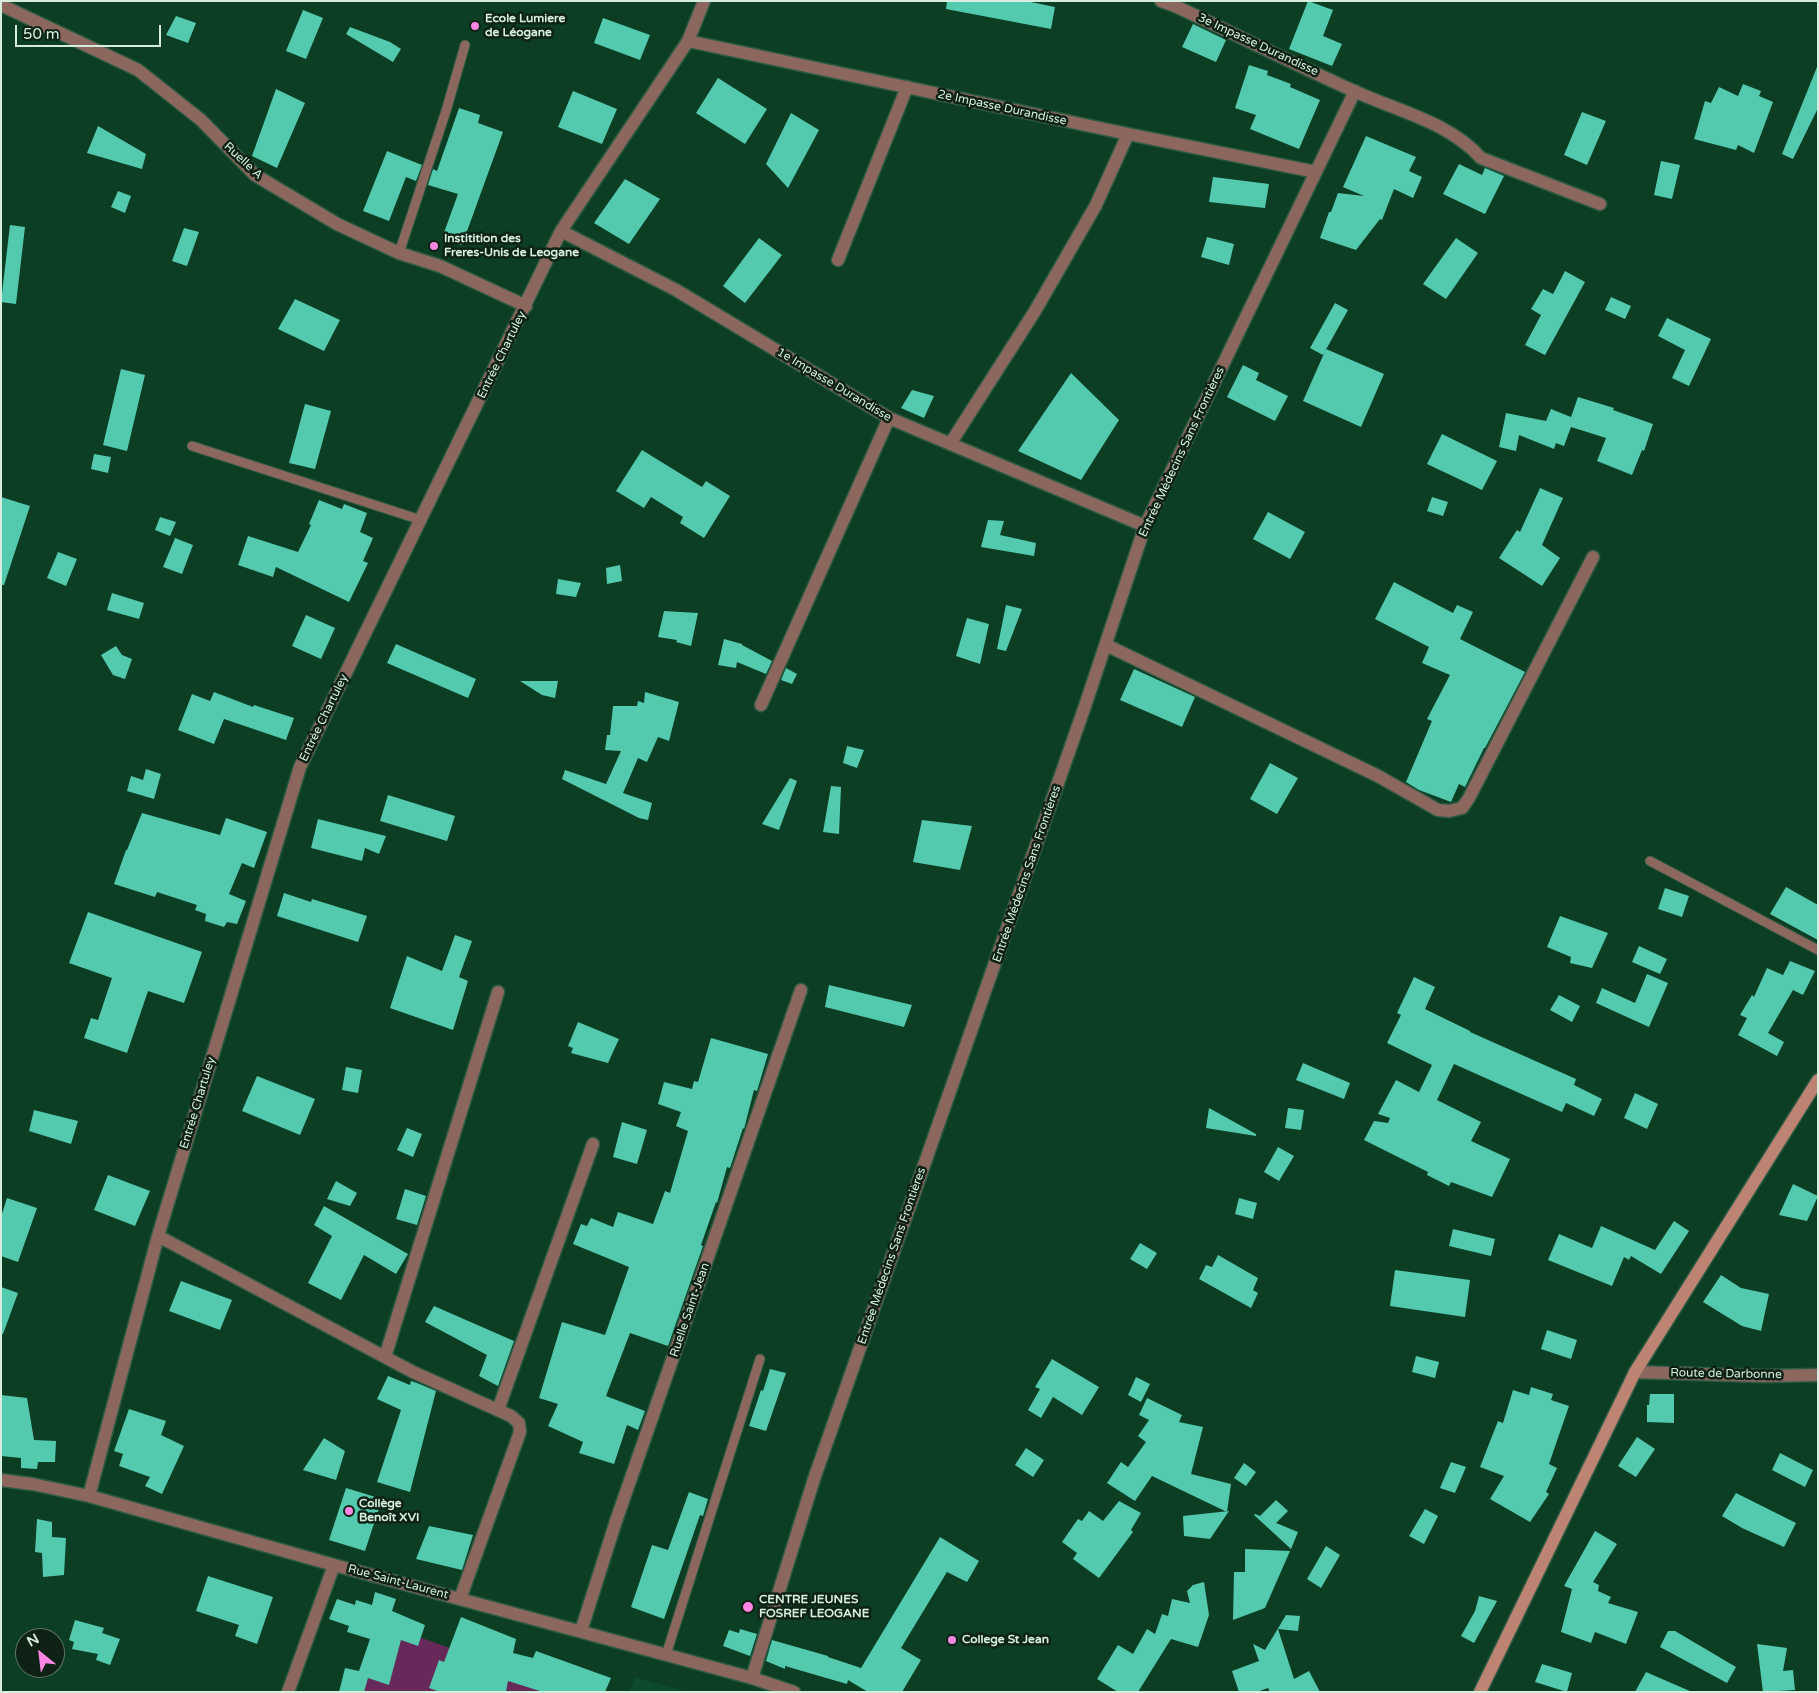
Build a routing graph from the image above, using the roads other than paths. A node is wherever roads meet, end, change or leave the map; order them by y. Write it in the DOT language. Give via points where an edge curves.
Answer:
graph roads {
  1 [pos="704,1"];
  2 [pos="1161,1"];
  3 [pos="1,5"];
  4 [pos="13,7"];
  5 [pos="688,41"];
  6 [pos="465,45"];
  7 [pos="907,88"];
  8 [pos="1355,92"];
  9 [pos="1128,134"];
  10 [pos="1316,172"];
  11 [pos="1600,204"];
  12 [pos="561,231"];
  13 [pos="399,253"];
  14 [pos="838,260"];
  15 [pos="526,306"];
  16 [pos="889,418"];
  17 [pos="950,444"];
  18 [pos="192,446"];
  19 [pos="421,520"];
  20 [pos="1145,526"];
  21 [pos="1593,557"];
  22 [pos="1106,645"];
  23 [pos="761,705"];
  24 [pos="1650,861"];
  25 [pos="1818,950"];
  26 [pos="801,990"];
  27 [pos="498,992"];
  28 [pos="1818,1080"];
  29 [pos="593,1144"];
  30 [pos="158,1236"];
  31 [pos="385,1357"];
  32 [pos="760,1359"];
  33 [pos="1635,1372"];
  34 [pos="1818,1375"];
  35 [pos="498,1410"];
  36 [pos="1,1480"];
  37 [pos="89,1496"];
  38 [pos="334,1565"];
  39 [pos="460,1599"];
  40 [pos="581,1631"];
  41 [pos="666,1655"];
  42 [pos="752,1678"];
  43 [pos="288,1692"];
  44 [pos="794,1692"];
  45 [pos="1480,1692"];
  1 -- 5 [label="street, Entrée Chartuley"];
  2 -- 8 [label="street, 3e Impasse Durandisse"];
  3 -- 4 [label="street, Ruelle A"];
  4 -- 13 [label="street, Ruelle A" via="138,70 201,120 254,175 337,224"];
  5 -- 7 [label="street, 2e Impasse Durandisse"];
  5 -- 12 [label="street, Entrée Chartuley"];
  6 -- 13 [label="lane"];
  7 -- 9 [label="street, 2e Impasse Durandisse"];
  7 -- 14 [label="street"];
  8 -- 10 [label="street, Entrée Médecins Sans Frontières"];
  8 -- 11 [label="street, 3e Impasse Durandisse" via="1452,132 1481,158"];
  9 -- 10 [label="street, 2e Impasse Durandisse"];
  9 -- 17 [label="street" via="1096,205 1035,311"];
  10 -- 20 [label="street, Entrée Médecins Sans Frontières"];
  12 -- 15 [label="street, Entrée Chartuley"];
  12 -- 16 [label="street, 1e Impasse Durandisse" via="676,290"];
  13 -- 15 [label="street, Ruelle A" via="440,266"];
  15 -- 19 [label="street, Entrée Chartuley"];
  16 -- 17 [label="street, 1e Impasse Durandisse"];
  16 -- 23 [label="street"];
  17 -- 20 [label="street, 1e Impasse Durandisse"];
  18 -- 19 [label="lane"];
  19 -- 30 [label="street, Entrée Chartuley" via="300,767"];
  20 -- 22 [label="street, Entrée Médecins Sans Frontières"];
  21 -- 22 [label="street" via="1469,798 1462,808 1449,811 1438,810 1378,776"];
  22 -- 42 [label="street, Entrée Médecins Sans Frontières" via="818,1469"];
  24 -- 25 [label="lane"];
  26 -- 40 [label="street, Ruelle Saint-Jean" via="616,1521"];
  27 -- 31 [label="street"];
  28 -- 33 [label="main road"];
  29 -- 35 [label="street"];
  30 -- 31 [label="street"];
  30 -- 37 [label="street, Entrée Chartuley"];
  31 -- 35 [label="street"];
  32 -- 41 [label="lane"];
  33 -- 34 [label="street, Route de Darbonne"];
  33 -- 45 [label="main road"];
  35 -- 39 [label="street" via="519,1423 520,1432"];
  36 -- 37 [label="street, Rue Saint-Laurent"];
  37 -- 38 [label="street, Rue Saint-Laurent"];
  38 -- 39 [label="street, Rue Saint-Laurent"];
  38 -- 43 [label="street"];
  39 -- 40 [label="street, Rue Saint-Laurent"];
  40 -- 41 [label="street, Rue Saint-Laurent"];
  41 -- 42 [label="street, Rue Saint-Laurent"];
  42 -- 44 [label="street, Rue Saint-Laurent"];
}
